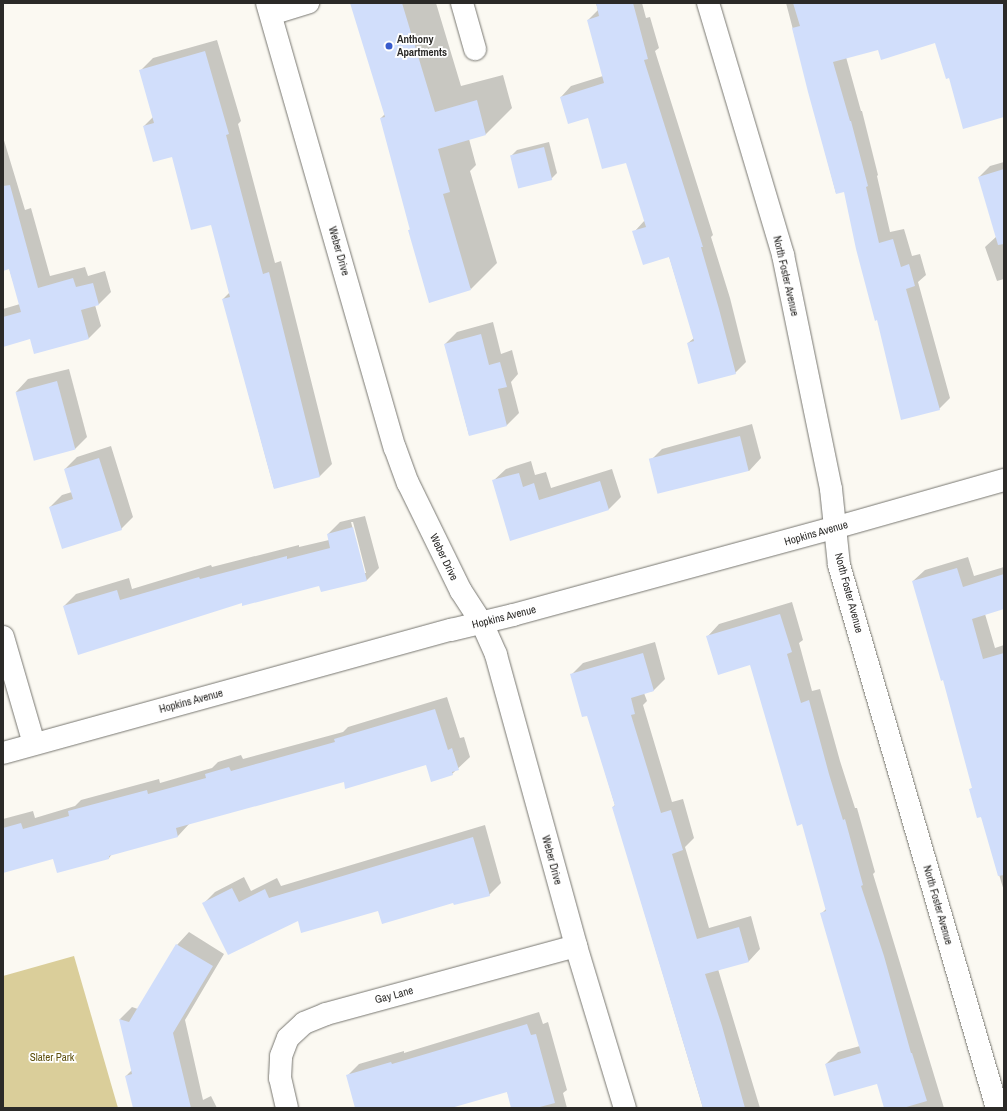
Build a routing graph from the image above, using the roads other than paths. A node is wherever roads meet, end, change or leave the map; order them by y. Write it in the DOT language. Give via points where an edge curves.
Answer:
graph roads {
  1 [pos="308,3"];
  2 [pos="462,3"];
  3 [pos="708,3"];
  4 [pos="269,9"];
  5 [pos="475,49"];
  6 [pos="1004,480"];
  7 [pos="834,528"];
  8 [pos="482,623"];
  9 [pos="3,637"];
  10 [pos="34,744"];
  11 [pos="3,753"];
  12 [pos="576,946"];
  13 [pos="287,1108"];
  14 [pos="625,1108"];
  15 [pos="997,1108"];
  1 -- 4 [label="street"];
  2 -- 5 [label="street"];
  3 -- 7 [label="street, North Foster Avenue" via="783,255 831,489"];
  4 -- 8 [label="street, Weber Drive" via="395,448 408,483 461,591"];
  6 -- 7 [label="street, Hopkins Avenue"];
  7 -- 8 [label="street, Hopkins Avenue"];
  7 -- 15 [label="street, North Foster Avenue" via="839,564"];
  8 -- 10 [label="street, Hopkins Avenue"];
  8 -- 12 [label="street, Weber Drive" via="496,655"];
  9 -- 10 [label="street"];
  10 -- 11 [label="street, Hopkins Avenue"];
  12 -- 13 [label="street, Gay Lane" via="326,1014 304,1023 288,1038 281,1056 280,1078"];
  12 -- 14 [label="street, Weber Drive"];
}
